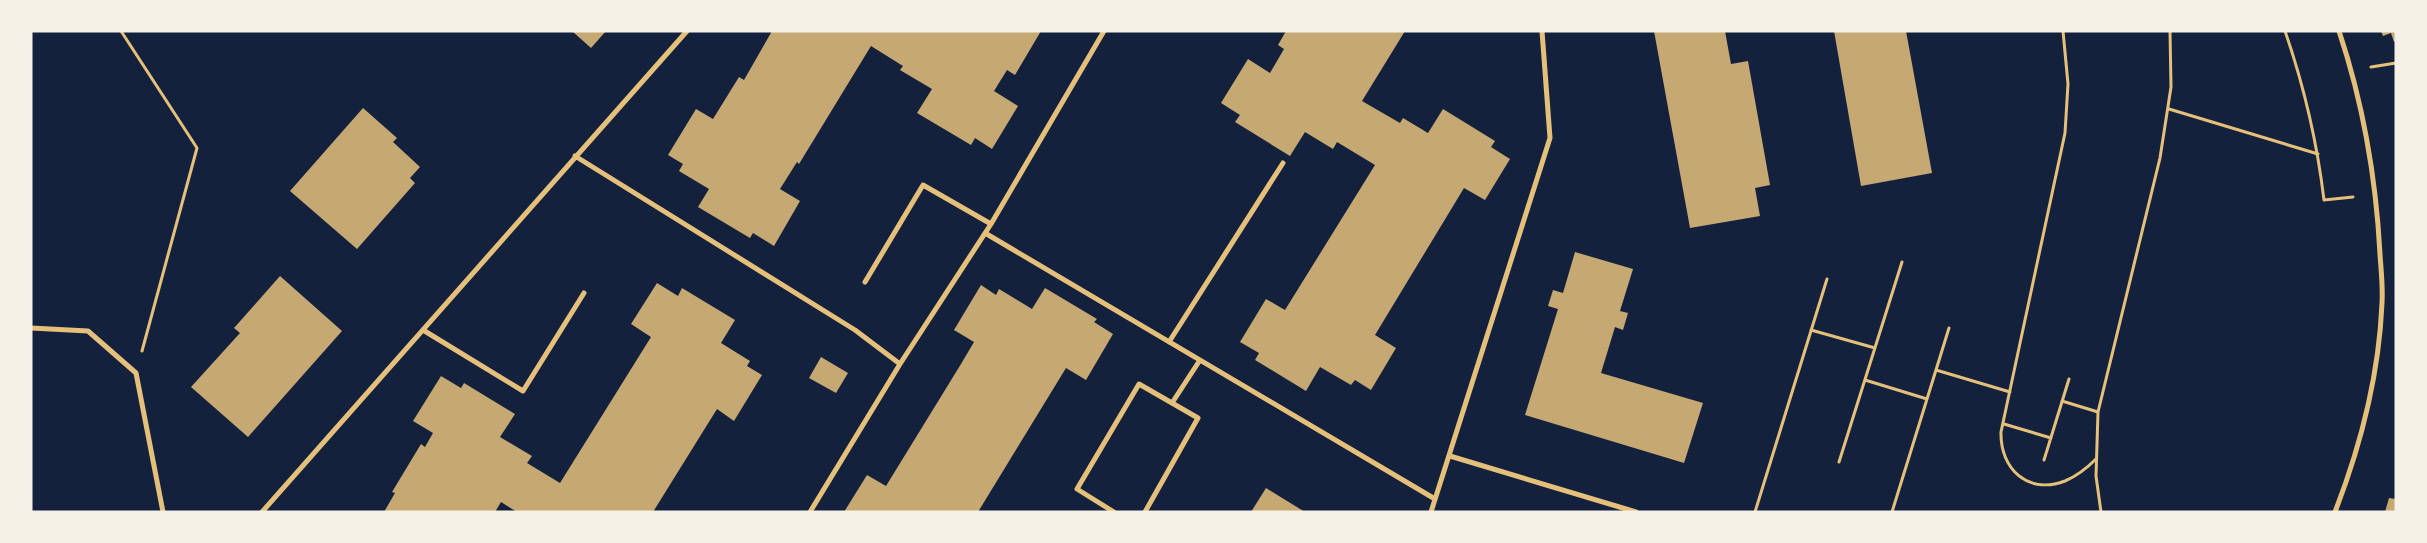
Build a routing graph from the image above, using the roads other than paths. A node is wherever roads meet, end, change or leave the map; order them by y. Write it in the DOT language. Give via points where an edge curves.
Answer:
graph roads {
  1 [pos="687,31"];
  2 [pos="1104,31"];
  3 [pos="1542,31"];
  4 [pos="2339,31"];
  5 [pos="576,156"];
  6 [pos="1283,162"];
  7 [pos="991,224"];
  8 [pos="985,232"];
  9 [pos="865,282"];
  10 [pos="584,294"];
  11 [pos="31,328"];
  12 [pos="423,330"];
  13 [pos="1169,342"];
  14 [pos="1200,360"];
  15 [pos="900,364"];
  16 [pos="1172,403"];
  17 [pos="1450,456"];
  18 [pos="1435,499"];
  19 [pos="163,512"];
  20 [pos="262,512"];
  21 [pos="810,512"];
  22 [pos="1114,512"];
  23 [pos="1145,512"];
  24 [pos="1431,512"];
  25 [pos="1636,512"];
  26 [pos="2335,512"];
  1 -- 5 [label="street"];
  2 -- 7 [label="street"];
  3 -- 17 [label="street" via="1550,138"];
  4 -- 26 [label="street" via="2359,100 2376,194 2382,302 2377,356 2365,422"];
  5 -- 12 [label="street"];
  5 -- 15 [label="street" via="855,330"];
  6 -- 13 [label="street"];
  7 -- 8 [label="street"];
  7 -- 9 [label="street" via="923,185"];
  8 -- 13 [label="street"];
  8 -- 15 [label="street"];
  10 -- 12 [label="street" via="523,390"];
  11 -- 19 [label="street" via="88,331 136,373"];
  12 -- 20 [label="street"];
  13 -- 14 [label="street"];
  14 -- 16 [label="street"];
  14 -- 18 [label="street"];
  15 -- 21 [label="street"];
  16 -- 22 [label="street" via="1139,384 1077,489"];
  16 -- 23 [label="street" via="1198,418"];
  17 -- 18 [label="street"];
  17 -- 25 [label="street"];
  18 -- 24 [label="street"];
}
